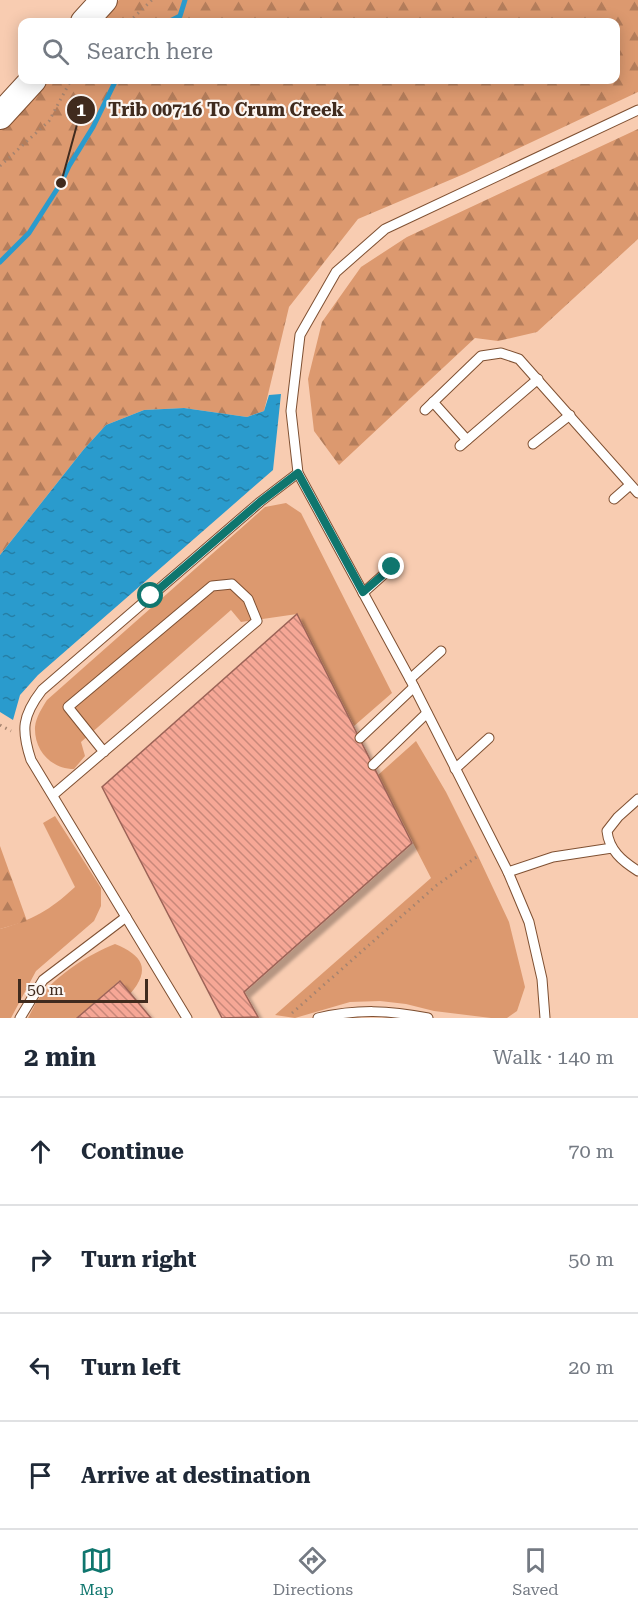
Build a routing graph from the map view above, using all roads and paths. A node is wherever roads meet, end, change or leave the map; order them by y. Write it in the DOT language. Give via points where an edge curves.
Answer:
graph roads {
  1 [pos="104,0"];
  2 [pos="152,0"];
  3 [pos="88,18"];
  4 [pos="133,18"];
  5 [pos="29,84"];
  6 [pos="69,84"];
  7 [pos="638,110"];
  8 [pos="0,116"];
  9 [pos="0,166"];
  10 [pos="538,379"];
  11 [pos="433,402"];
  12 [pos="425,410"];
  13 [pos="570,415"];
  14 [pos="533,444"];
  15 [pos="298,473"];
  16 [pos="630,485"];
  17 [pos="638,493"];
  18 [pos="614,499"];
  19 [pos="392,567"];
  20 [pos="363,592"];
  21 [pos="441,651"];
  22 [pos="412,683"];
  23 [pos="427,713"];
  24 [pos="360,738"];
  25 [pos="489,738"];
  26 [pos="104,752"];
  27 [pos="373,765"];
  28 [pos="455,769"];
  29 [pos="53,795"];
  30 [pos="638,800"];
  31 [pos="612,848"];
  32 [pos="478,856"];
  33 [pos="638,871"];
  34 [pos="508,872"];
  35 [pos="126,917"];
  36 [pos="292,1013"];
  37 [pos="20,1018"];
  38 [pos="187,1018"];
  39 [pos="318,1018"];
  40 [pos="428,1018"];
  41 [pos="545,1018"];
  1 -- 3 [label="main road"];
  2 -- 4 [label="path"];
  5 -- 8 [label="main road"];
  6 -- 9 [label="path" via="49,121"];
  7 -- 15 [label="lane" via="385,230 336,272 300,335 291,411"];
  10 -- 11 [label="lane" via="519,359 501,353 481,356"];
  10 -- 11 [label="lane" via="464,443"];
  10 -- 13 [label="lane"];
  11 -- 12 [label="lane"];
  13 -- 14 [label="lane"];
  13 -- 16 [label="lane"];
  15 -- 20 [label="lane"];
  15 -- 29 [label="lane" via="42,690 30,705 24,739 31,760"];
  16 -- 17 [label="lane"];
  16 -- 18 [label="lane"];
  19 -- 20 [label="lane"];
  20 -- 22 [label="lane"];
  21 -- 22 [label="lane"];
  22 -- 23 [label="lane"];
  22 -- 24 [label="lane"];
  23 -- 27 [label="lane"];
  23 -- 28 [label="lane"];
  25 -- 28 [label="lane"];
  26 -- 26 [label="lane" via="257,621 248,599 232,584 212,586 68,707"];
  26 -- 29 [label="lane"];
  28 -- 34 [label="lane"];
  29 -- 35 [label="lane"];
  30 -- 31 [label="lane" via="607,831"];
  31 -- 33 [label="lane"];
  31 -- 34 [label="lane" via="554,857"];
  32 -- 36 [label="path" via="437,885"];
  34 -- 41 [label="lane" via="529,922 542,979"];
  35 -- 37 [label="lane" via="43,980"];
  35 -- 38 [label="lane"];
  39 -- 40 [label="lane" via="375,1011"];
}
